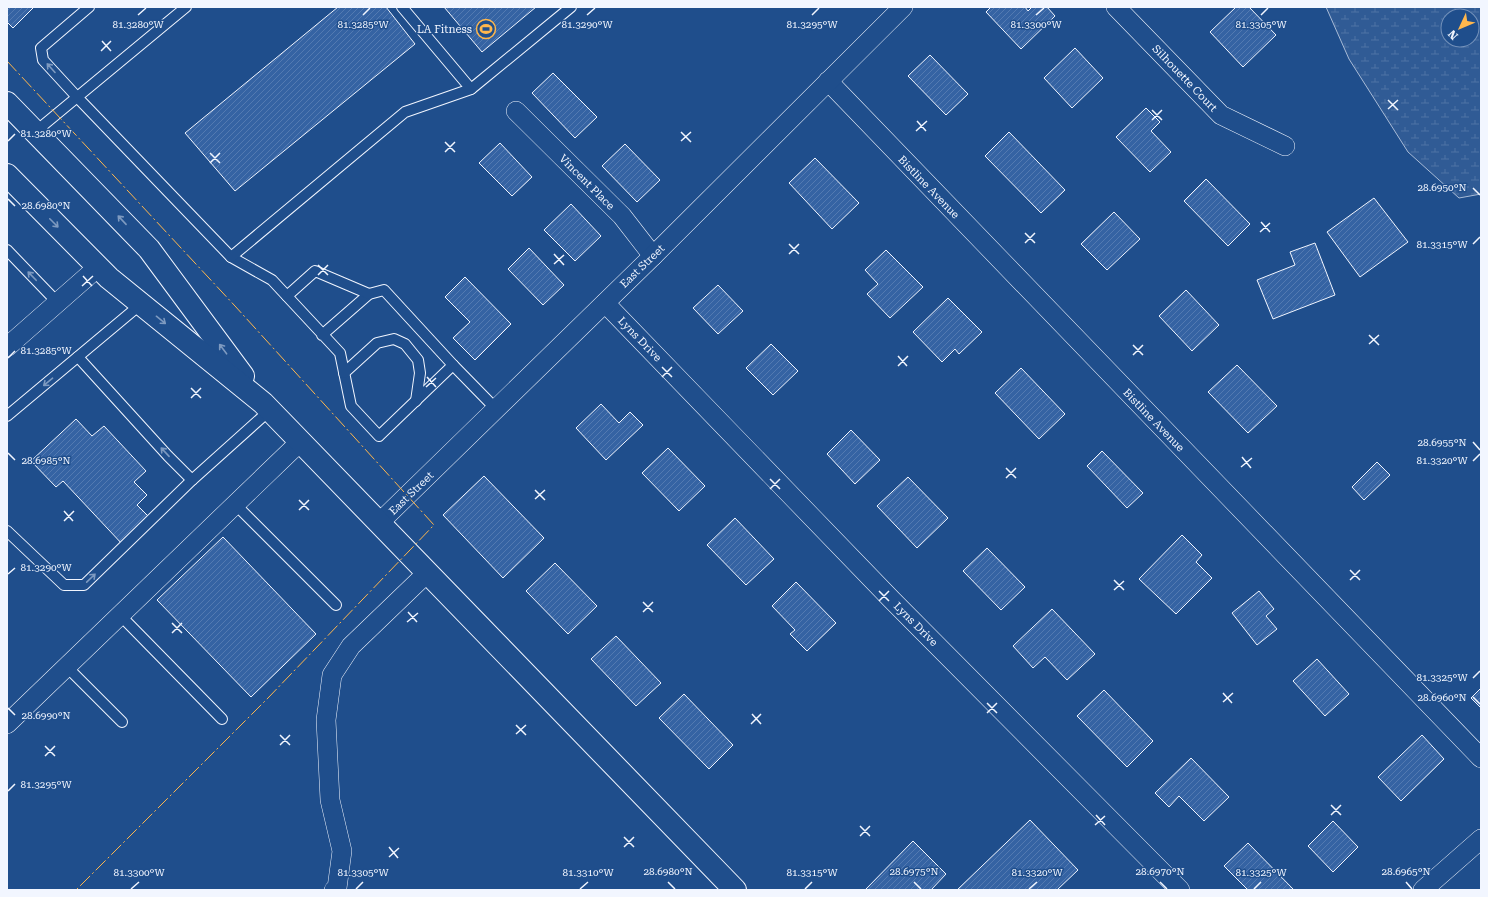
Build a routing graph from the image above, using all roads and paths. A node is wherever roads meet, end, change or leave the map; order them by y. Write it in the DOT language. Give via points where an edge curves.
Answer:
graph roads {
  1 [pos="89,7"];
  2 [pos="186,7"];
  3 [pos="402,7"];
  4 [pos="571,7"];
  5 [pos="903,7"];
  6 [pos="1116,7"];
  7 [pos="828,82"];
  8 [pos="471,89"];
  9 [pos="77,97"];
  10 [pos="7,103"];
  11 [pos="516,111"];
  12 [pos="35,132"];
  13 [pos="1285,146"];
  14 [pos="7,175"];
  15 [pos="7,250"];
  16 [pos="653,256"];
  17 [pos="231,258"];
  18 [pos="98,267"];
  19 [pos="369,294"];
  20 [pos="287,296"];
  21 [pos="58,303"];
  22 [pos="605,303"];
  23 [pos="141,304"];
  24 [pos="322,335"];
  25 [pos="10,339"];
  26 [pos="78,357"];
  27 [pos="453,365"];
  28 [pos="344,373"];
  29 [pos="416,401"];
  30 [pos="267,406"];
  31 [pos="496,409"];
  32 [pos="7,416"];
  33 [pos="301,442"];
  34 [pos="192,480"];
  35 [pos="235,504"];
  36 [pos="379,523"];
  37 [pos="7,530"];
  38 [pos="427,573"];
  39 [pos="336,606"];
  40 [pos="120,615"];
  41 [pos="67,667"];
  42 [pos="222,719"];
  43 [pos="122,722"];
  44 [pos="7,724"];
  45 [pos="1481,758"];
  46 [pos="1481,839"];
  47 [pos="334,890"];
  48 [pos="735,890"];
  49 [pos="1180,890"];
  50 [pos="1423,890"];
  9 -- 1 [label="lane, one-way" via="43,60 41,48"];
  2 -- 9 [label="lane"];
  3 -- 8 [label="lane"];
  4 -- 8 [label="lane"];
  5 -- 7 [label="street, East Street"];
  6 -- 13 [label="street, Silhouette Court" via="1220,115"];
  7 -- 16 [label="street, East Street"];
  7 -- 45 [label="street, Bistline Avenue"];
  8 -- 17 [label="lane" via="405,112"];
  9 -- 12 [label="lane"];
  9 -- 17 [label="lane"];
  10 -- 12 [label="main road"];
  11 -- 16 [label="street, Vincent Place" via="622,216"];
  30 -- 12 [label="main road, one-way" via="148,249"];
  14 -- 18 [label="main road, one-way"];
  21 -- 15 [label="lane, one-way"];
  16 -- 22 [label="street, East Street"];
  17 -- 20 [label="lane" via="272,280"];
  18 -- 21 [label="street"];
  18 -- 23 [label="main road"];
  19 -- 20 [label="lane" via="315,271"];
  19 -- 24 [label="lane"];
  19 -- 27 [label="lane" via="384,290"];
  20 -- 24 [label="lane"];
  21 -- 25 [label="street"];
  22 -- 31 [label="street, East Street"];
  22 -- 49 [label="street, Lyns Drive" via="892,600"];
  23 -- 26 [label="lane"];
  23 -- 30 [label="main road, one-way"];
  24 -- 28 [label="lane" via="340,353"];
  26 -- 32 [label="lane, one-way"];
  34 -- 26 [label="lane, one-way"];
  27 -- 29 [label="lane"];
  27 -- 31 [label="lane"];
  28 -- 29 [label="lane" via="351,406 379,436"];
  28 -- 29 [label="lane" via="377,343 394,339 405,344 418,360 420,373"];
  30 -- 33 [label="main road"];
  30 -- 34 [label="lane"];
  31 -- 36 [label="street, East Street"];
  33 -- 35 [label="street"];
  33 -- 36 [label="main road"];
  37 -- 34 [label="lane, one-way" via="64,585 84,585"];
  35 -- 39 [label="lane"];
  35 -- 40 [label="street"];
  36 -- 38 [label="main road"];
  38 -- 47 [label="street" via="351,646 332,675 326,720 330,800 342,851 337,888"];
  38 -- 48 [label="main road"];
  40 -- 41 [label="street"];
  40 -- 42 [label="lane"];
  41 -- 43 [label="lane"];
  41 -- 44 [label="street"];
  46 -- 50 [label="street"];
}
